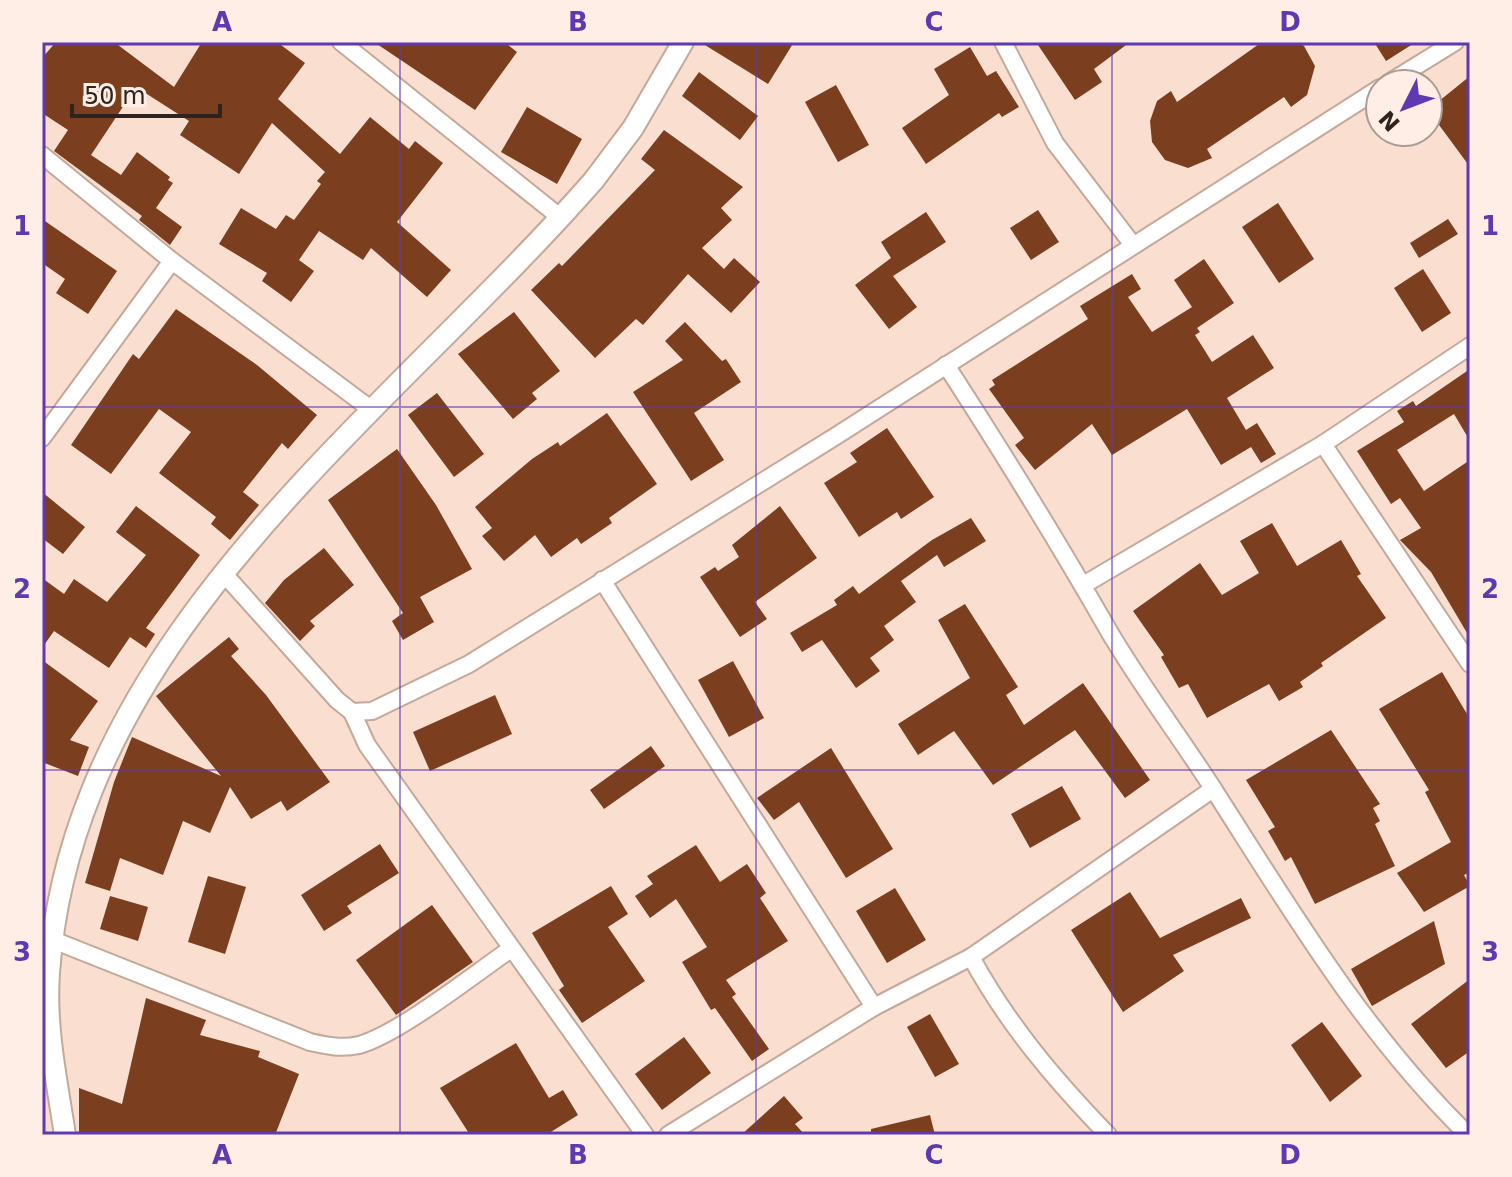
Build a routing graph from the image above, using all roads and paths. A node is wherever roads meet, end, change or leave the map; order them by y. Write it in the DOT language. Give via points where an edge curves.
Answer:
graph roads {
  1 [pos="341,42"];
  2 [pos="683,42"];
  3 [pos="1003,42"];
  4 [pos="1455,42"];
  5 [pos="1413,68"];
  6 [pos="1364,98"];
  7 [pos="42,155"];
  8 [pos="561,218"];
  9 [pos="1133,245"];
  10 [pos="172,261"];
  11 [pos="1470,346"];
  12 [pos="946,365"];
  13 [pos="372,410"];
  14 [pos="44,432"];
  15 [pos="1323,444"];
  16 [pos="225,575"];
  17 [pos="602,580"];
  18 [pos="1085,584"];
  19 [pos="1464,641"];
  20 [pos="1470,664"];
  21 [pos="352,712"];
  22 [pos="1213,789"];
  23 [pos="53,940"];
  24 [pos="511,949"];
  25 [pos="971,957"];
  26 [pos="874,1007"];
  27 [pos="65,1135"];
  28 [pos="645,1135"];
  29 [pos="668,1135"];
  30 [pos="1108,1135"];
  31 [pos="1468,1135"];
  1 -- 8 [label="street"];
  2 -- 8 [label="street" via="633,128"];
  3 -- 9 [label="street" via="1055,143"];
  4 -- 5 [label="street"];
  6 -- 9 [label="street"];
  7 -- 10 [label="street"];
  8 -- 13 [label="street"];
  9 -- 12 [label="street"];
  10 -- 13 [label="street"];
  10 -- 14 [label="street"];
  11 -- 15 [label="street"];
  12 -- 17 [label="street"];
  12 -- 18 [label="street"];
  13 -- 16 [label="street" via="279,508"];
  15 -- 18 [label="street"];
  15 -- 19 [label="street"];
  16 -- 21 [label="street"];
  16 -- 23 [label="street" via="126,714 100,769 77,829"];
  17 -- 21 [label="street" via="469,664 372,711"];
  17 -- 26 [label="street"];
  18 -- 22 [label="street" via="1111,634"];
  19 -- 20 [label="street"];
  21 -- 24 [label="street" via="367,745"];
  22 -- 25 [label="street"];
  22 -- 31 [label="street" via="1285,907 1350,999"];
  23 -- 24 [label="street" via="337,1048 362,1044 405,1021"];
  23 -- 27 [label="street" via="50,1037"];
  24 -- 28 [label="street"];
  25 -- 26 [label="street"];
  25 -- 30 [label="street" via="1027,1046"];
  26 -- 29 [label="street"];
}
